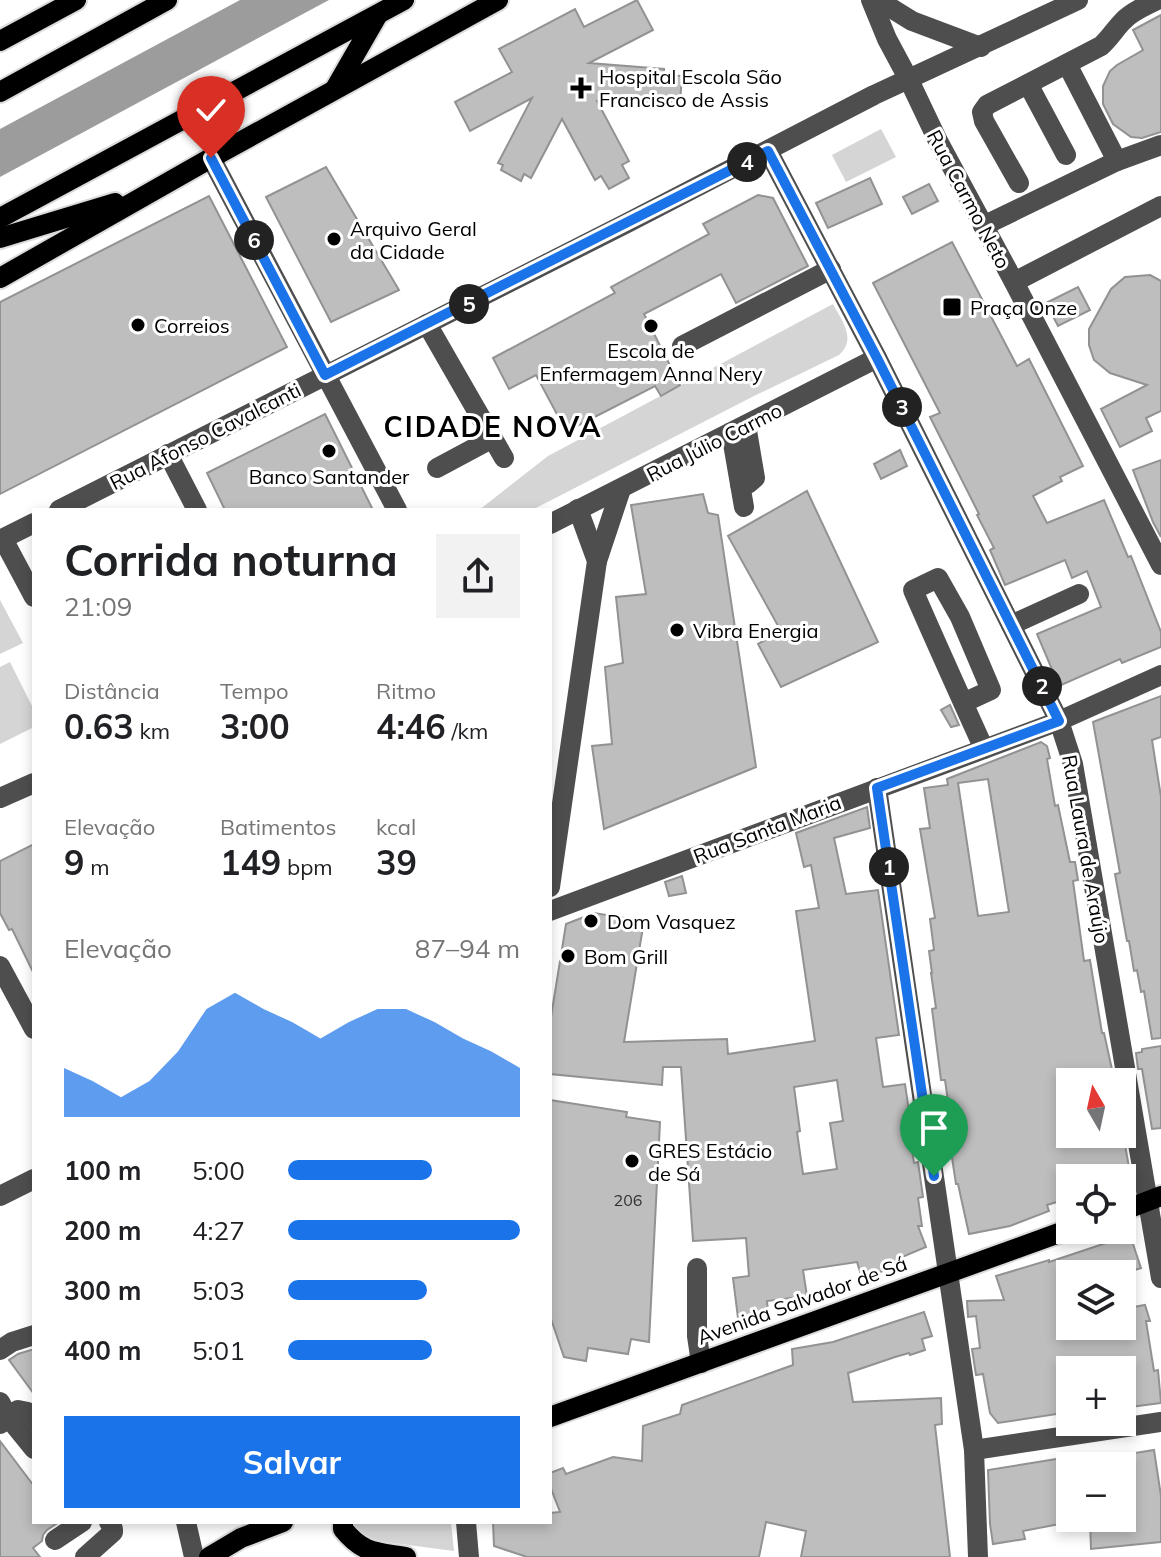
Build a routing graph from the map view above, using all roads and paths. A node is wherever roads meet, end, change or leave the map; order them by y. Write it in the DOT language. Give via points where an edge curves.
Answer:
graph roads {
  1 [pos="167,0"];
  2 [pos="404,0"];
  3 [pos="498,0"];
  4 [pos="871,0"];
  5 [pos="878,0"];
  6 [pos="1078,0"];
  7 [pos="1157,0"];
  8 [pos="62,3"];
  9 [pos="377,15"];
  10 [pos="0,41"];
  11 [pos="981,47"];
  12 [pos="1067,64"];
  13 [pos="909,80"];
  14 [pos="1028,84"];
  15 [pos="335,89"];
  16 [pos="0,92"];
  17 [pos="1161,145"];
  18 [pos="768,151"];
  19 [pos="1066,155"];
  20 [pos="211,158"];
  21 [pos="1117,161"];
  22 [pos="1019,183"];
  23 [pos="150,193"];
  24 [pos="1161,206"];
  25 [pos="0,218"];
  26 [pos="983,226"];
  27 [pos="0,238"];
  28 [pos="831,269"];
  29 [pos="0,278"];
  30 [pos="1014,282"];
  31 [pos="427,324"];
  32 [pos="682,346"];
  33 [pos="877,358"];
  34 [pos="325,375"];
  35 [pos="739,429"];
  36 [pos="493,438"];
  37 [pos="168,454"];
  38 [pos="504,458"];
  39 [pos="437,468"];
  40 [pos="621,489"];
  41 [pos="744,507"];
  42 [pos="63,508"];
  43 [pos="196,508"];
  44 [pos="396,508"];
  45 [pos="578,509"];
  46 [pos="552,523"];
  47 [pos="32,524"];
  48 [pos="2,540"];
  49 [pos="597,561"];
  50 [pos="1161,565"];
  51 [pos="32,593"];
  52 [pos="1079,594"];
  53 [pos="960,617"];
  54 [pos="1011,625"];
  55 [pos="930,631"];
  56 [pos="1161,675"];
  57 [pos="963,703"];
  58 [pos="1059,721"];
  59 [pos="984,749"];
  60 [pos="32,784"];
  61 [pos="877,788"];
  62 [pos="0,798"];
  63 [pos="552,873"];
  64 [pos="552,910"];
  65 [pos="0,966"];
  66 [pos="32,1025"];
  67 [pos="32,1180"];
  68 [pos="0,1196"];
  69 [pos="1154,1199"];
  70 [pos="1056,1234"];
  71 [pos="697,1268"];
  72 [pos="948,1273"];
  73 [pos="1161,1278"];
  74 [pos="32,1336"];
  75 [pos="0,1350"];
  76 [pos="701,1363"];
  77 [pos="3,1414"];
  78 [pos="552,1416"];
  79 [pos="32,1419"];
  80 [pos="1161,1422"];
  81 [pos="32,1447"];
  82 [pos="974,1450"];
  83 [pos="79,1524"];
  84 [pos="110,1524"];
  85 [pos="186,1524"];
  86 [pos="273,1524"];
  87 [pos="343,1524"];
  88 [pos="466,1524"];
  89 [pos="55,1540"];
  90 [pos="85,1557"];
  91 [pos="194,1557"];
  92 [pos="209,1557"];
  93 [pos="406,1557"];
  94 [pos="469,1557"];
  95 [pos="978,1557"];
  1 -- 16 [label="main road"];
  2 -- 9 [label="main road"];
  3 -- 15 [label="main road"];
  4 -- 13 [label="street, Rua Carmo Neto"];
  5 -- 11 [label="street" via="912,21"];
  6 -- 11 [label="street, Rua Afonso Cavalcanti"];
  7 -- 12 [label="street" via="1130,14 1101,46"];
  8 -- 10 [label="main road"];
  9 -- 15 [label="main road"];
  9 -- 25 [label="main road"];
  11 -- 13 [label="street, Rua Afonso Cavalcanti"];
  12 -- 14 [label="street"];
  12 -- 21 [label="street"];
  13 -- 18 [label="street, Rua Afonso Cavalcanti"];
  13 -- 26 [label="street, Rua Carmo Neto"];
  14 -- 19 [label="street"];
  14 -- 22 [label="street" via="982,112"];
  15 -- 20 [label="main road"];
  17 -- 21 [label="street"];
  18 -- 28 [label="street, Rua Laura de Araújo"];
  18 -- 31 [label="street, Rua Afonso Cavalcanti"];
  20 -- 23 [label="main road"];
  20 -- 34 [label="street"];
  21 -- 26 [label="street"];
  23 -- 27 [label="main road"];
  23 -- 29 [label="main road"];
  24 -- 30 [label="street"];
  26 -- 30 [label="street, Rua Carmo Neto"];
  28 -- 32 [label="street"];
  28 -- 33 [label="street, Rua Laura de Araújo"];
  30 -- 50 [label="street, Rua Carmo Neto"];
  31 -- 34 [label="street, Rua Afonso Cavalcanti"];
  31 -- 36 [label="street"];
  33 -- 35 [label="street, Rua Júlio Carmo"];
  33 -- 54 [label="street, Rua Laura de Araújo"];
  34 -- 37 [label="street, Rua Afonso Cavalcanti"];
  34 -- 44 [label="street"];
  35 -- 40 [label="street, Rua Júlio Carmo"];
  35 -- 41 [label="street" via="755,478 740,484"];
  36 -- 38 [label="street"];
  36 -- 39 [label="street"];
  37 -- 42 [label="street, Rua Afonso Cavalcanti"];
  37 -- 43 [label="street"];
  40 -- 45 [label="street, Rua Júlio Carmo"];
  40 -- 49 [label="street"];
  45 -- 46 [label="street, Rua Júlio Carmo"];
  45 -- 49 [label="street"];
  47 -- 48 [label="street"];
  48 -- 51 [label="street"];
  49 -- 63 [label="street"];
  52 -- 54 [label="street"];
  53 -- 55 [label="street"];
  53 -- 55 [label="street" via="938,578 913,590"];
  53 -- 57 [label="street" via="991,690"];
  54 -- 58 [label="street, Rua Laura de Araújo"];
  55 -- 57 [label="street"];
  56 -- 58 [label="street, Rua Santa Maria"];
  57 -- 59 [label="street"];
  58 -- 59 [label="street, Rua Santa Maria"];
  58 -- 69 [label="street, Rua Laura de Araújo" via="1073,764"];
  59 -- 61 [label="street, Rua Santa Maria"];
  60 -- 62 [label="street"];
  61 -- 64 [label="street, Rua Santa Maria"];
  61 -- 72 [label="street"];
  65 -- 66 [label="street"];
  67 -- 68 [label="street"];
  69 -- 73 [label="street, Rua Laura de Araújo"];
  70 -- 72 [label="main road, Avenida Salvador de Sá"];
  71 -- 76 [label="street"];
  72 -- 76 [label="main road, Avenida Salvador de Sá"];
  72 -- 82 [label="street"];
  74 -- 75 [label="street"];
  76 -- 78 [label="main road, Avenida Salvador de Sá"];
  77 -- 79 [label="street" via="24,1410"];
  77 -- 81 [label="street"];
  80 -- 82 [label="street"];
  82 -- 95 [label="street"];
  83 -- 89 [label="street"];
  84 -- 90 [label="street" via="113,1532"];
  85 -- 91 [label="street"];
  86 -- 92 [label="main road"];
  87 -- 93 [label="main road" via="353,1542 366,1550"];
  88 -- 94 [label="street"];
}
